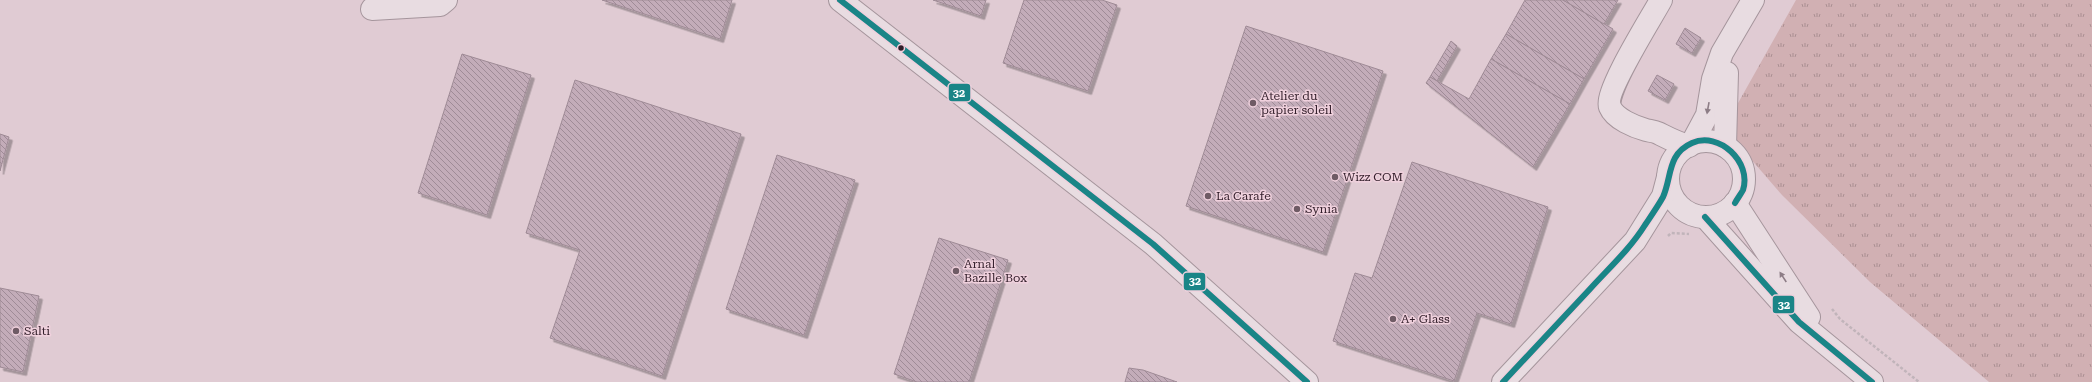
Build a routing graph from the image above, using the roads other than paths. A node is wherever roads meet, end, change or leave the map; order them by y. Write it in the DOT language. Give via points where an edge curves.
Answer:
graph roads {
  1 [pos="446,0"];
  2 [pos="840,0"];
  3 [pos="1662,0"];
  4 [pos="1753,0"];
  5 [pos="861,7"];
  6 [pos="372,9"];
  7 [pos="1735,33"];
  8 [pos="1646,130"];
  9 [pos="1690,145"];
  10 [pos="1725,146"];
  11 [pos="1670,171"];
  12 [pos="1735,203"];
  13 [pos="1684,210"];
  14 [pos="1705,217"];
  15 [pos="1636,242"];
  16 [pos="1827,345"];
  17 [pos="1307,382"];
  18 [pos="1503,382"];
  19 [pos="1872,382"];
  1 -- 6 [label="street" via="440,5"];
  2 -- 5 [label="street"];
  3 -- 8 [label="street" via="1618,77 1610,96 1610,107 1619,118"];
  4 -- 7 [label="street"];
  5 -- 17 [label="street" via="1153,244"];
  7 -- 9 [label="street, one-way" via="1722,52 1713,79 1707,115"];
  7 -- 10 [label="street" via="1728,59 1725,88"];
  8 -- 9 [label="street" via="1656,132 1672,142"];
  8 -- 11 [label="street" via="1652,139 1663,146"];
  9 -- 10 [label="street" via="1709,141"];
  9 -- 11 [label="street" via="1678,154"];
  10 -- 12 [label="street" via="1735,154 1744,177 1743,190"];
  11 -- 13 [label="street" via="1670,189 1674,200"];
  11 -- 15 [label="street" via="1663,196"];
  12 -- 14 [label="street" via="1728,210"];
  16 -- 12 [label="street, one-way"];
  13 -- 14 [label="street"];
  13 -- 15 [label="street"];
  14 -- 16 [label="street" via="1799,322"];
  15 -- 18 [label="street"];
  16 -- 19 [label="street"];
}
